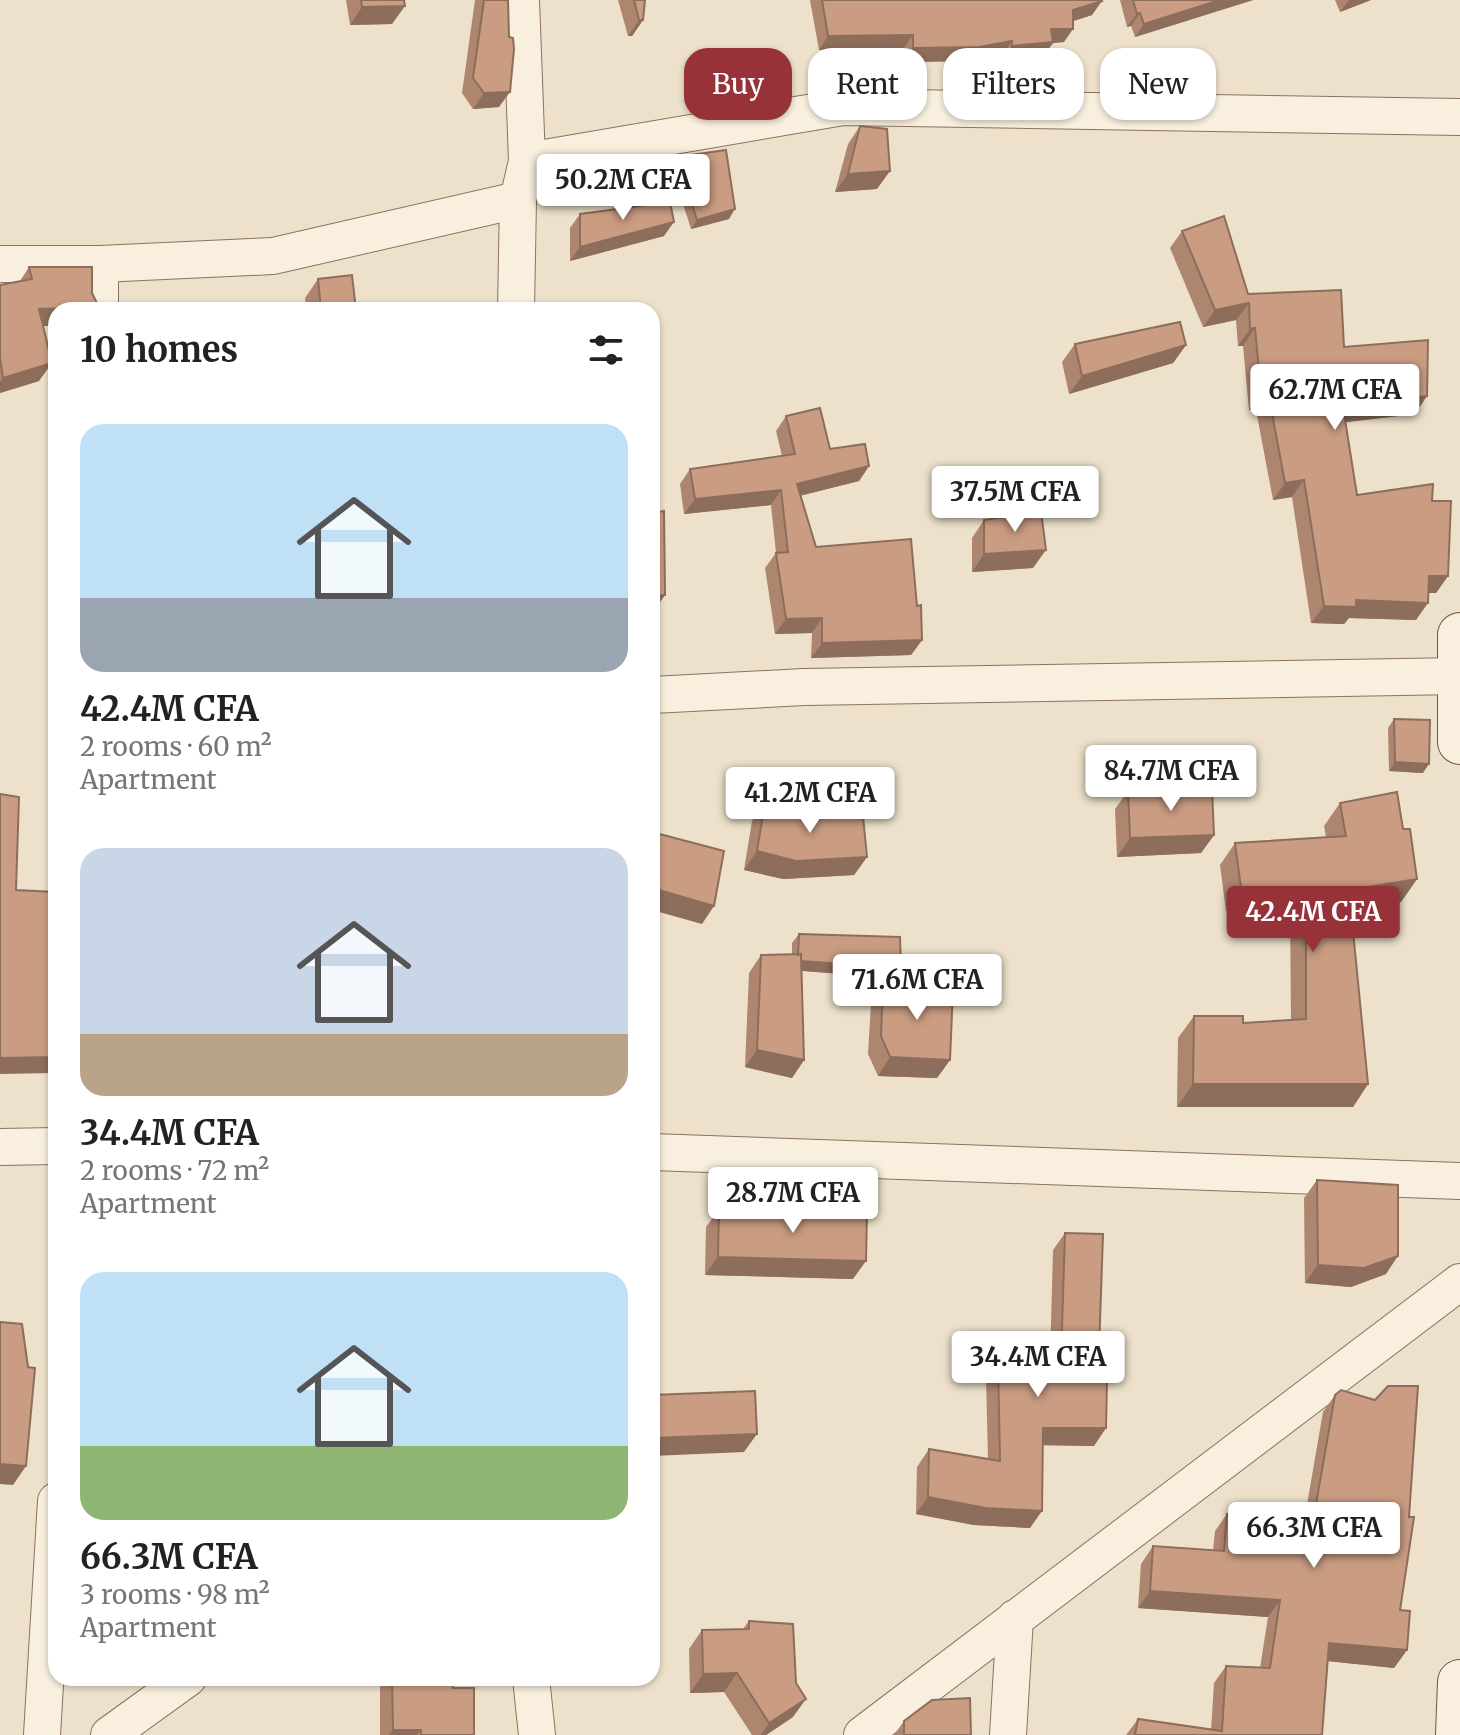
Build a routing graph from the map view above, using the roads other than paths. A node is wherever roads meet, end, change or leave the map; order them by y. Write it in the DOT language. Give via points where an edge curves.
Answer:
graph roads {
  1 [pos="521,0"];
  2 [pos="1460,117"];
  3 [pos="527,161"];
  4 [pos="518,200"];
  5 [pos="0,264"];
  6 [pos="100,264"];
  7 [pos="100,302"];
  8 [pos="516,302"];
  9 [pos="1459,656"];
  10 [pos="660,695"];
  11 [pos="1460,742"];
  12 [pos="48,1146"];
  13 [pos="0,1147"];
  14 [pos="660,1152"];
  15 [pos="1460,1181"];
  16 [pos="1460,1282"];
  17 [pos="1015,1618"];
  18 [pos="48,1635"];
  19 [pos="1460,1682"];
  20 [pos="177,1686"];
  21 [pos="532,1686"];
  22 [pos="42,1735"];
  23 [pos="109,1735"];
  24 [pos="537,1735"];
  25 [pos="862,1735"];
  26 [pos="1008,1735"];
  27 [pos="1458,1735"];
  1 -- 3 [label="street"];
  2 -- 3 [label="street" via="843,107"];
  3 -- 4 [label="street"];
  4 -- 6 [label="street" via="273,256"];
  4 -- 8 [label="street"];
  5 -- 6 [label="street"];
  6 -- 7 [label="street"];
  9 -- 10 [label="street"];
  9 -- 11 [label="street"];
  12 -- 13 [label="street"];
  14 -- 15 [label="street"];
  16 -- 17 [label="street"];
  17 -- 25 [label="street"];
  17 -- 26 [label="street"];
  18 -- 22 [label="street"];
  19 -- 27 [label="street"];
  20 -- 23 [label="street"];
  21 -- 24 [label="street"];
}
